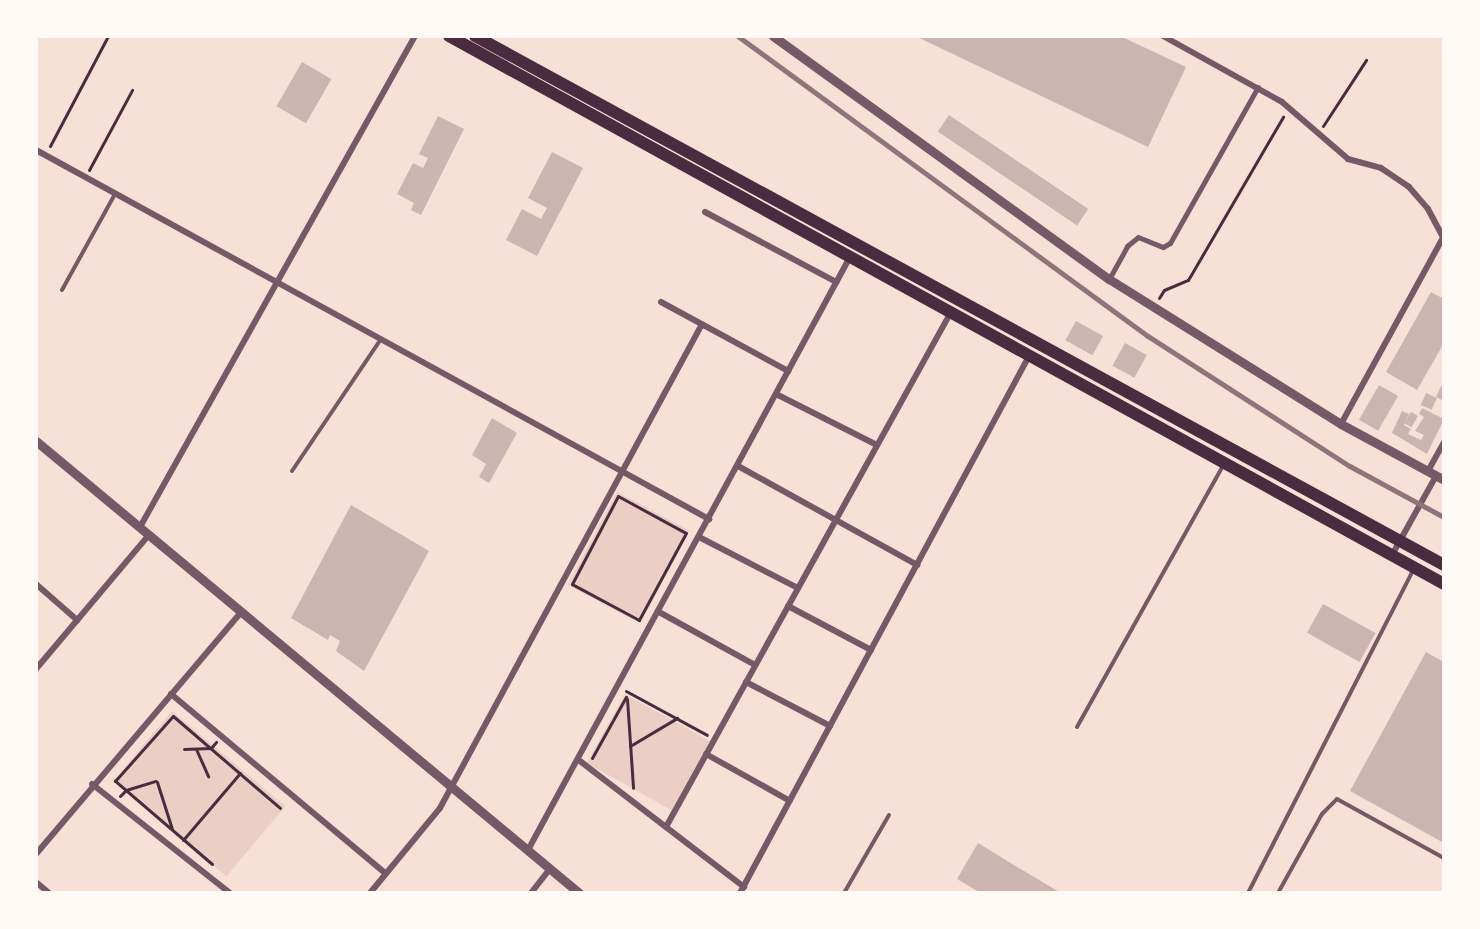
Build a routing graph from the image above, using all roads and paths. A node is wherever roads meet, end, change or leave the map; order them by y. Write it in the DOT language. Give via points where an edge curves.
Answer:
graph roads {
  1 [pos="108,36"];
  2 [pos="415,36"];
  3 [pos="448,36"];
  4 [pos="476,36"];
  5 [pos="773,36"];
  6 [pos="1163,36"];
  7 [pos="1366,60"];
  8 [pos="1258,87"];
  9 [pos="132,90"];
  10 [pos="1290,109"];
  11 [pos="1318,133"];
  12 [pos="36,150"];
  13 [pos="45,156"];
  14 [pos="85,177"];
  15 [pos="115,194"];
  16 [pos="705,212"];
  17 [pos="1444,238"];
  18 [pos="850,257"];
  19 [pos="1109,279"];
  20 [pos="836,282"];
  21 [pos="280,284"];
  22 [pos="62,290"];
  23 [pos="661,302"];
  24 [pos="1153,307"];
  25 [pos="951,311"];
  26 [pos="702,324"];
  27 [pos="381,339"];
  28 [pos="1029,355"];
  29 [pos="788,371"];
  30 [pos="776,394"];
  31 [pos="1341,424"];
  32 [pos="36,441"];
  33 [pos="1444,442"];
  34 [pos="877,445"];
  35 [pos="1224,462"];
  36 [pos="738,466"];
  37 [pos="292,471"];
  38 [pos="622,471"];
  39 [pos="1436,476"];
  40 [pos="618,496"];
  41 [pos="709,519"];
  42 [pos="836,520"];
  43 [pos="140,528"];
  44 [pos="149,535"];
  45 [pos="699,537"];
  46 [pos="1400,541"];
  47 [pos="1392,556"];
  48 [pos="917,565"];
  49 [pos="1444,565"];
  50 [pos="1415,568"];
  51 [pos="36,584"];
  52 [pos="1444,584"];
  53 [pos="798,588"];
  54 [pos="788,606"];
  55 [pos="241,612"];
  56 [pos="659,612"];
  57 [pos="77,620"];
  58 [pos="871,650"];
  59 [pos="755,664"];
  60 [pos="36,669"];
  61 [pos="746,682"];
  62 [pos="619,687"];
  63 [pos="171,694"];
  64 [pos="676,718"];
  65 [pos="830,726"];
  66 [pos="1077,727"];
  67 [pos="222,737"];
  68 [pos="715,739"];
  69 [pos="630,746"];
  70 [pos="211,748"];
  71 [pos="184,749"];
  72 [pos="196,749"];
  73 [pos="706,754"];
  74 [pos="580,761"];
  75 [pos="589,763"];
  76 [pos="240,773"];
  77 [pos="208,776"];
  78 [pos="92,784"];
  79 [pos="452,786"];
  80 [pos="624,789"];
  81 [pos="126,790"];
  82 [pos="790,801"];
  83 [pos="115,802"];
  84 [pos="280,808"];
  85 [pos="889,815"];
  86 [pos="666,826"];
  87 [pos="172,830"];
  88 [pos="183,840"];
  89 [pos="164,841"];
  90 [pos="528,850"];
  91 [pos="36,854"];
  92 [pos="1444,858"];
  93 [pos="216,868"];
  94 [pos="550,869"];
  95 [pos="386,874"];
  96 [pos="36,882"];
  97 [pos="742,890"];
  98 [pos="49,893"];
  99 [pos="230,893"];
  100 [pos="370,893"];
  101 [pos="531,893"];
  102 [pos="579,893"];
  103 [pos="844,893"];
  104 [pos="1248,893"];
  105 [pos="1278,893"];
  1 -- 13 [label="path"];
  2 -- 21 [label="street"];
  3 -- 18 [label="main road"];
  4 -- 46 [label="main road"];
  5 -- 19 [label="street"];
  6 -- 8 [label="street" via="1204,62"];
  7 -- 11 [label="path"];
  8 -- 10 [label="street"];
  8 -- 19 [label="street" via="1170,243 1163,247 1138,237 1127,246"];
  9 -- 14 [label="path"];
  10 -- 11 [label="street"];
  10 -- 24 [label="path" via="1188,280 1164,290"];
  11 -- 17 [label="street" via="1348,159 1381,168 1409,188 1428,209"];
  12 -- 13 [label="street"];
  13 -- 14 [label="street"];
  14 -- 15 [label="street"];
  15 -- 21 [label="street"];
  15 -- 22 [label="lane"];
  16 -- 20 [label="street"];
  17 -- 31 [label="street"];
  18 -- 20 [label="street"];
  18 -- 25 [label="main road"];
  19 -- 24 [label="street"];
  20 -- 29 [label="street"];
  21 -- 27 [label="street"];
  21 -- 43 [label="street"];
  23 -- 26 [label="street"];
  24 -- 31 [label="street"];
  25 -- 28 [label="main road"];
  25 -- 34 [label="street"];
  26 -- 29 [label="street"];
  26 -- 38 [label="street"];
  27 -- 37 [label="lane"];
  27 -- 38 [label="street"];
  28 -- 35 [label="main road"];
  28 -- 48 [label="street"];
  29 -- 30 [label="street"];
  30 -- 34 [label="street"];
  30 -- 36 [label="street"];
  31 -- 39 [label="street"];
  32 -- 43 [label="street"];
  33 -- 39 [label="street"];
  34 -- 42 [label="street"];
  35 -- 47 [label="main road"];
  35 -- 66 [label="lane"];
  36 -- 41 [label="street"];
  36 -- 42 [label="street"];
  38 -- 41 [label="street"];
  38 -- 79 [label="street"];
  39 -- 46 [label="street"];
  40 -- 40 [label="path" via="686,532 639,620 572,584"];
  41 -- 45 [label="street"];
  42 -- 48 [label="street"];
  42 -- 53 [label="street"];
  43 -- 44 [label="street"];
  44 -- 55 [label="street"];
  44 -- 57 [label="street"];
  45 -- 53 [label="street"];
  45 -- 56 [label="street"];
  46 -- 47 [label="street"];
  46 -- 49 [label="main road"];
  47 -- 50 [label="main road"];
  48 -- 58 [label="street"];
  50 -- 52 [label="main road"];
  50 -- 104 [label="lane"];
  51 -- 57 [label="street"];
  53 -- 54 [label="street"];
  54 -- 58 [label="street"];
  54 -- 59 [label="street"];
  55 -- 63 [label="street"];
  55 -- 79 [label="street"];
  56 -- 59 [label="street"];
  56 -- 62 [label="street"];
  57 -- 60 [label="street"];
  58 -- 65 [label="street"];
  59 -- 61 [label="street"];
  61 -- 65 [label="street"];
  61 -- 68 [label="street"];
  62 -- 64 [label="path"];
  62 -- 74 [label="street"];
  63 -- 67 [label="street"];
  63 -- 78 [label="street"];
  64 -- 68 [label="path"];
  64 -- 69 [label="path"];
  65 -- 82 [label="street"];
  67 -- 70 [label="path"];
  67 -- 95 [label="street"];
  68 -- 73 [label="street"];
  69 -- 75 [label="path" via="626,697"];
  69 -- 80 [label="path" via="633,796"];
  70 -- 72 [label="path"];
  70 -- 76 [label="path"];
  70 -- 81 [label="path" via="173,716 115,781"];
  71 -- 72 [label="path"];
  72 -- 77 [label="path"];
  73 -- 82 [label="street"];
  73 -- 86 [label="street"];
  74 -- 86 [label="street"];
  74 -- 90 [label="street"];
  76 -- 84 [label="path"];
  76 -- 88 [label="path"];
  78 -- 83 [label="street"];
  78 -- 91 [label="street"];
  79 -- 90 [label="street"];
  79 -- 95 [label="street" via="440,808"];
  81 -- 83 [label="path"];
  81 -- 87 [label="path"];
  81 -- 87 [label="path" via="157,781"];
  82 -- 97 [label="street"];
  83 -- 89 [label="street"];
  85 -- 103 [label="lane"];
  86 -- 97 [label="street"];
  87 -- 88 [label="path"];
  87 -- 89 [label="path"];
  88 -- 93 [label="path"];
  89 -- 99 [label="street"];
  90 -- 94 [label="street"];
  92 -- 105 [label="lane" via="1337,799 1322,814"];
  94 -- 101 [label="street"];
  94 -- 102 [label="street"];
  95 -- 100 [label="street"];
  96 -- 98 [label="street"];
}
